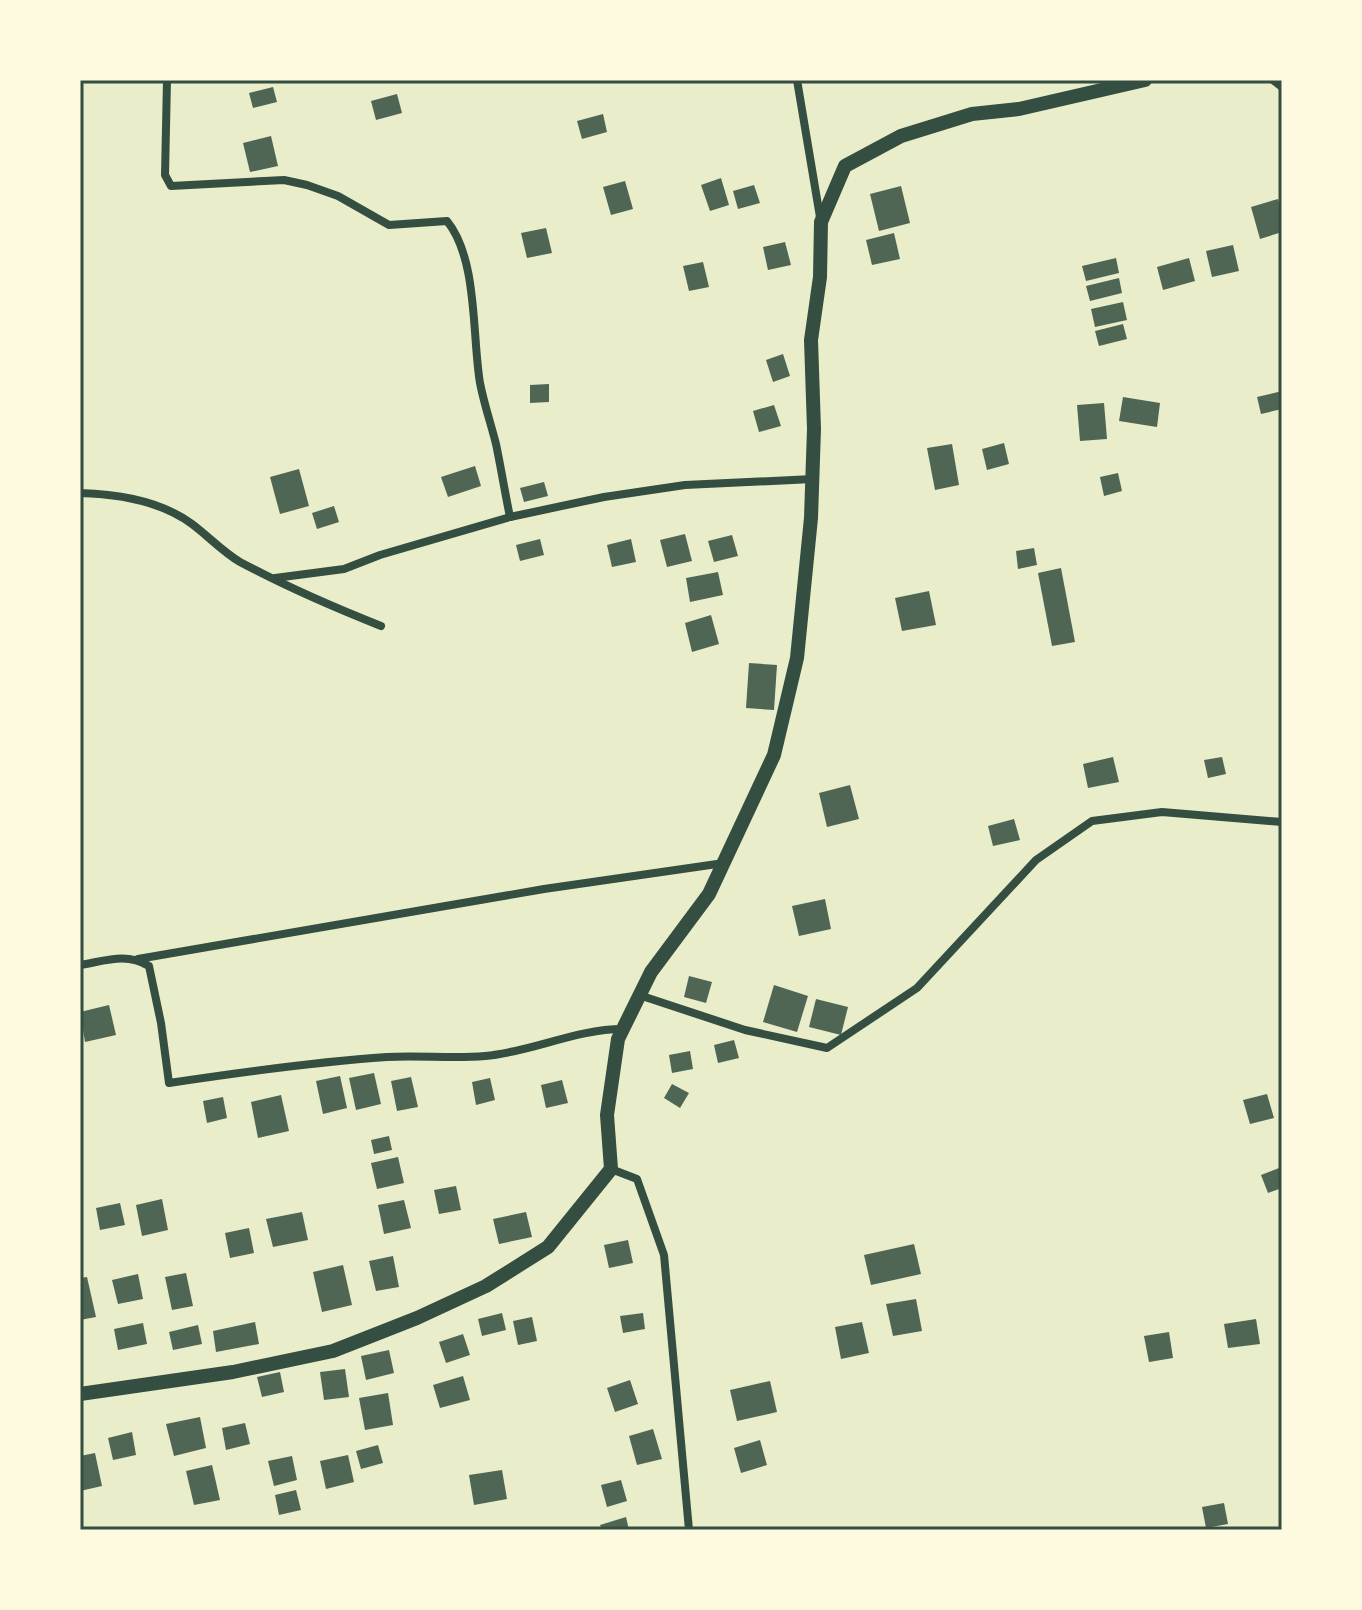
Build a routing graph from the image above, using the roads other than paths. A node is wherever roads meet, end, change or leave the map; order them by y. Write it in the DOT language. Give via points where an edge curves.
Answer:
graph roads {
  1 [pos="167,80"];
  2 [pos="797,80"];
  3 [pos="1145,80"];
  4 [pos="1273,80"];
  5 [pos="1282,87"];
  6 [pos="821,222"];
  7 [pos="813,479"];
  8 [pos="80,493"];
  9 [pos="510,517"];
  10 [pos="275,578"];
  11 [pos="381,626"];
  12 [pos="1282,822"];
  13 [pos="724,863"];
  14 [pos="137,959"];
  15 [pos="80,965"];
  16 [pos="639,995"];
  17 [pos="623,1029"];
  18 [pos="611,1169"];
  19 [pos="80,1394"];
  20 [pos="689,1530"];
  1 -- 9 [label="street" via="165,175 171,186 284,180 338,196 389,225 447,221 455,231 474,312 480,383"];
  2 -- 6 [label="street"];
  3 -- 6 [label="main road" via="1019,109 972,114 901,136 845,166"];
  4 -- 5 [label="street"];
  6 -- 7 [label="main road" via="811,340"];
  7 -- 9 [label="street" via="685,485"];
  7 -- 13 [label="main road" via="797,658 774,755"];
  8 -- 10 [label="street" via="149,503 189,521 237,560"];
  9 -- 10 [label="street" via="344,569"];
  10 -- 11 [label="street"];
  12 -- 16 [label="street" via="1162,812 1092,821 1036,860 917,988 827,1048 745,1030"];
  13 -- 14 [label="street"];
  13 -- 16 [label="main road" via="709,894"];
  14 -- 15 [label="street"];
  14 -- 17 [label="street" via="149,966 169,1083 311,1063 487,1056"];
  16 -- 17 [label="main road"];
  17 -- 18 [label="main road" via="607,1115"];
  18 -- 19 [label="main road" via="548,1247 486,1286 417,1318 333,1351"];
  18 -- 20 [label="street" via="637,1179 664,1255"];
}
